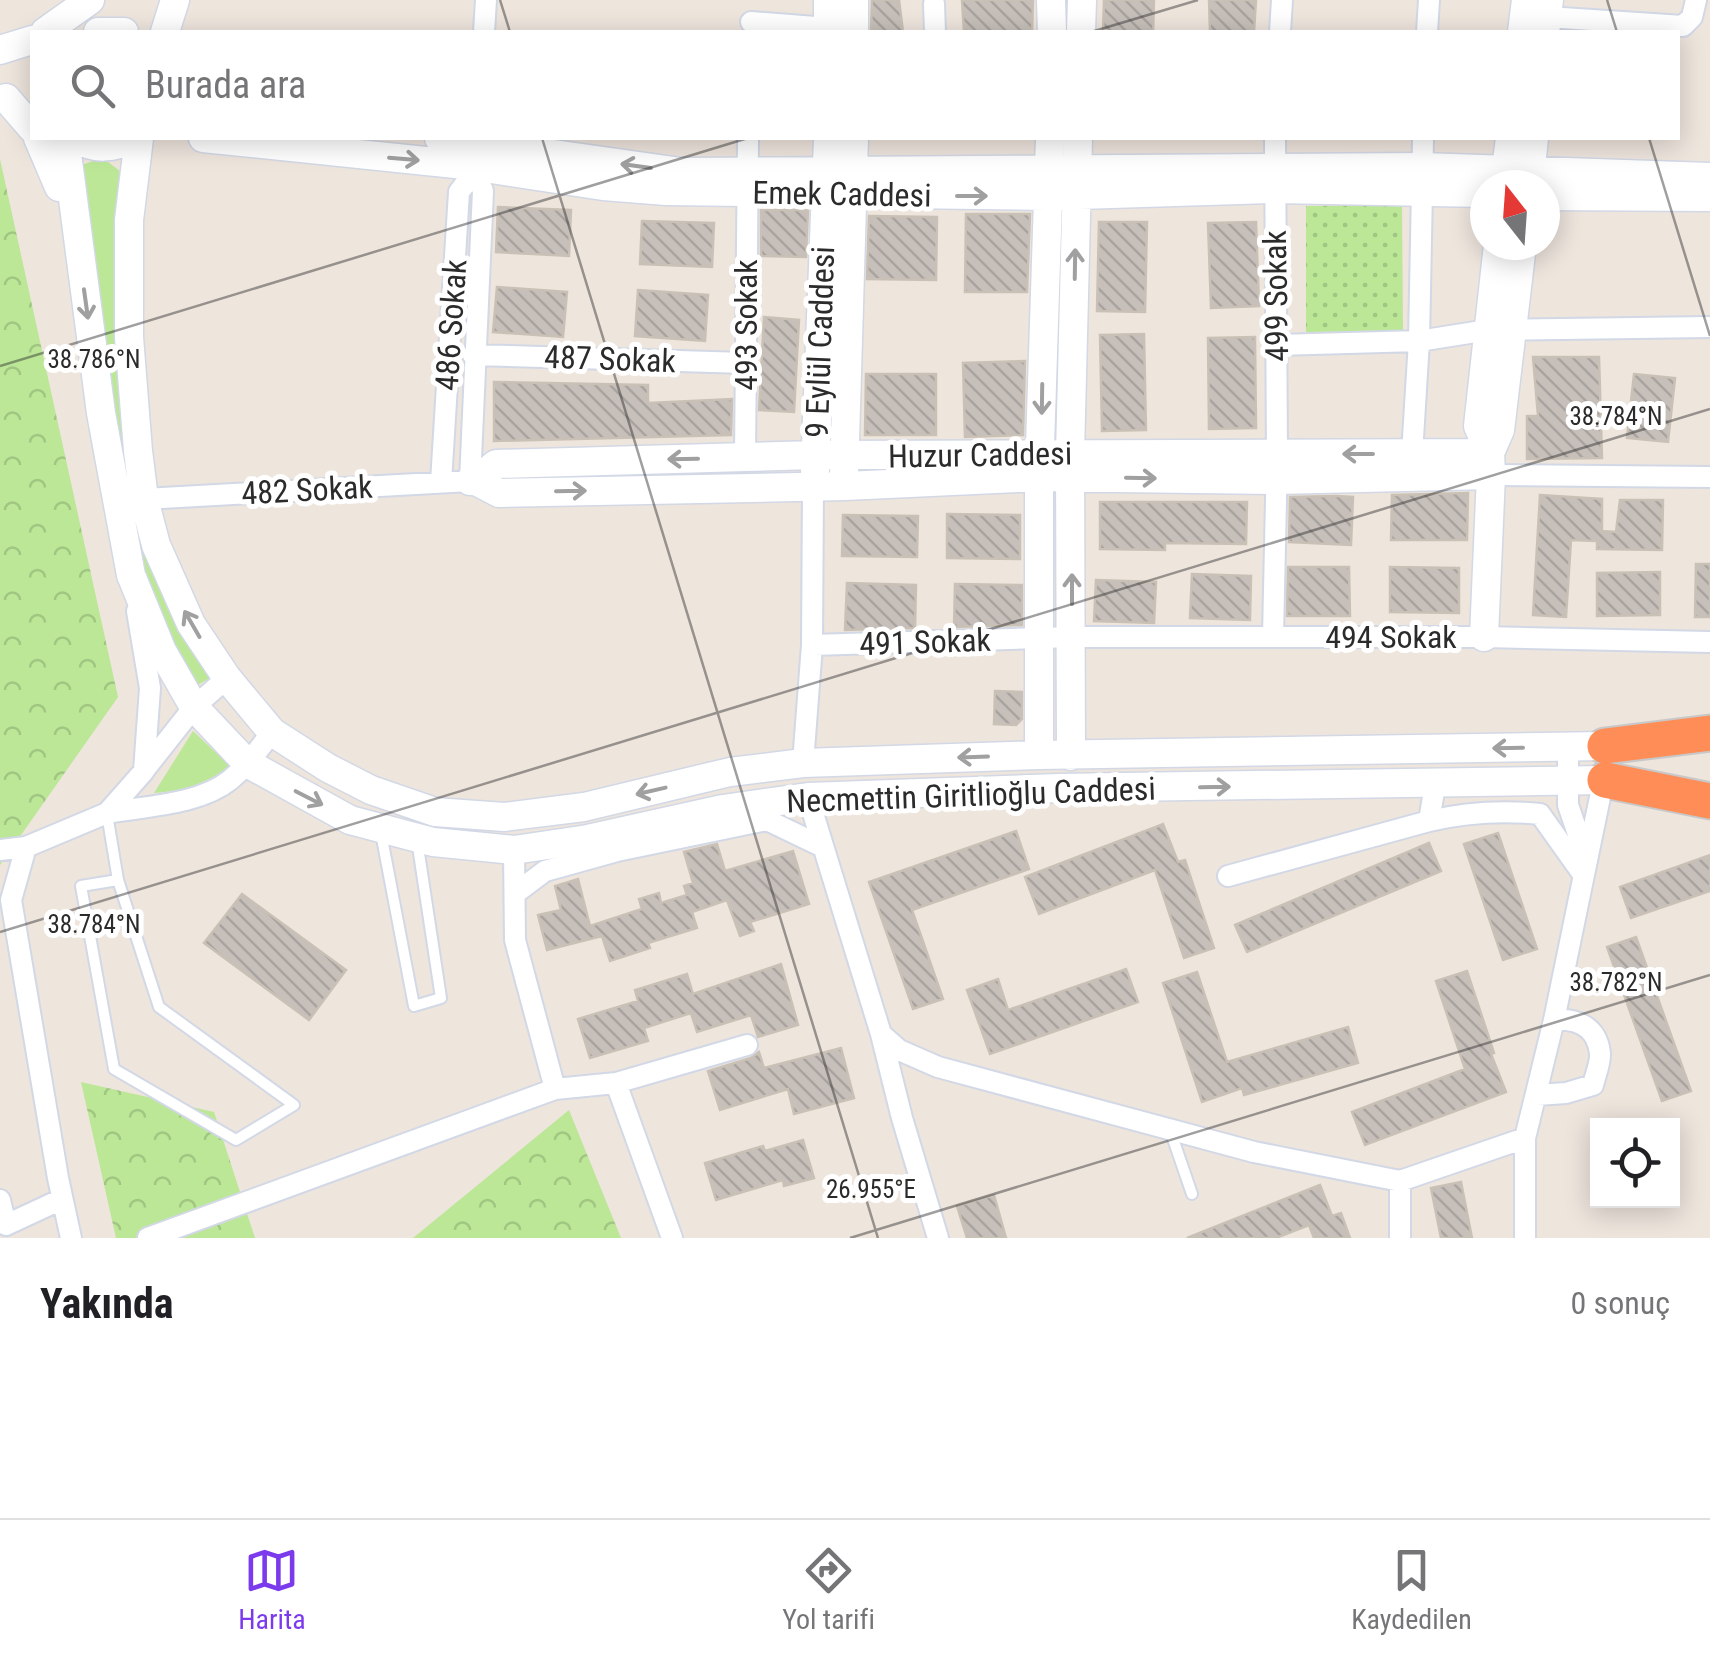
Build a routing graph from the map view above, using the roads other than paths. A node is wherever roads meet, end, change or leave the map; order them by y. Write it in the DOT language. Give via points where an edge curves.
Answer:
graph roads {
  1 [pos="90,0"];
  2 [pos="100,0"];
  3 [pos="175,0"];
  4 [pos="486,0"];
  5 [pos="752,0"];
  6 [pos="854,0"];
  7 [pos="1051,0"];
  8 [pos="1082,0"];
  9 [pos="1282,0"];
  10 [pos="1428,0"];
  11 [pos="1696,0"];
  12 [pos="934,4"];
  13 [pos="1542,12"];
  14 [pos="835,23"];
  15 [pos="751,27"];
  16 [pos="49,30"];
  17 [pos="84,30"];
  18 [pos="166,30"];
  19 [pos="484,30"];
  20 [pos="935,30"];
  21 [pos="1052,30"];
  22 [pos="1081,30"];
  23 [pos="1280,30"];
  24 [pos="1427,30"];
  25 [pos="1524,30"];
  26 [pos="30,41"];
  27 [pos="30,48"];
  28 [pos="0,51"];
  29 [pos="3,97"];
  30 [pos="30,111"];
  31 [pos="30,126"];
  32 [pos="39,140"];
  33 [pos="64,140"];
  34 [pos="81,140"];
  35 [pos="131,140"];
  36 [pos="136,140"];
  37 [pos="234,140"];
  38 [pos="443,140"];
  39 [pos="748,140"];
  40 [pos="829,140"];
  41 [pos="853,140"];
  42 [pos="1050,140"];
  43 [pos="1078,140"];
  44 [pos="1275,140"];
  45 [pos="1423,140"];
  46 [pos="1511,140"];
  47 [pos="1534,140"];
  48 [pos="474,155"];
  49 [pos="1519,170"];
  50 [pos="1526,170"];
  51 [pos="1710,177"];
  52 [pos="1274,178"];
  53 [pos="1421,179"];
  54 [pos="1470,180"];
  55 [pos="1560,181"];
  56 [pos="747,182"];
  57 [pos="841,183"];
  58 [pos="1077,183"];
  59 [pos="1047,184"];
  60 [pos="1560,185"];
  61 [pos="1470,190"];
  62 [pos="1710,198"];
  63 [pos="80,254"];
  64 [pos="1499,260"];
  65 [pos="1518,260"];
  66 [pos="1710,327"];
  67 [pos="1501,329"];
  68 [pos="1419,341"];
  69 [pos="1277,345"];
  70 [pos="474,355"];
  71 [pos="746,364"];
  72 [pos="1412,454"];
  73 [pos="830,456"];
  74 [pos="745,457"];
  75 [pos="1491,464"];
  76 [pos="1040,466"];
  77 [pos="1071,466"];
  78 [pos="1277,467"];
  79 [pos="1710,477"];
  80 [pos="473,481"];
  81 [pos="441,482"];
  82 [pos="814,486"];
  83 [pos="845,486"];
  84 [pos="144,499"];
  85 [pos="130,575"];
  86 [pos="1072,636"];
  87 [pos="1273,636"];
  88 [pos="1484,637"];
  89 [pos="1038,638"];
  90 [pos="1710,642"];
  91 [pos="812,645"];
  92 [pos="227,678"];
  93 [pos="194,706"];
  94 [pos="272,732"];
  95 [pos="1710,733"];
  96 [pos="1568,747"];
  97 [pos="1710,747"];
  98 [pos="1039,755"];
  99 [pos="1071,756"];
  100 [pos="248,763"];
  101 [pos="802,763"];
  102 [pos="1605,763"];
  103 [pos="144,770"];
  104 [pos="1710,780"];
  105 [pos="1566,782"];
  106 [pos="1435,785"];
  107 [pos="808,797"];
  108 [pos="1710,801"];
  109 [pos="107,813"];
  110 [pos="1429,822"];
  111 [pos="380,828"];
  112 [pos="416,837"];
  113 [pos="26,846"];
  114 [pos="823,846"];
  115 [pos="0,850"];
  116 [pos="514,850"];
  117 [pos="1582,873"];
  118 [pos="1228,876"];
  119 [pos="118,880"];
  120 [pos="516,892"];
  121 [pos="1554,1020"];
  122 [pos="881,1034"];
  123 [pos="747,1045"];
  124 [pos="616,1082"];
  125 [pos="555,1089"];
  126 [pos="1537,1095"];
  127 [pos="1170,1129"];
  128 [pos="1525,1138"];
  129 [pos="1400,1181"];
  130 [pos="1192,1194"];
  131 [pos="62,1199"];
  132 [pos="0,1200"];
  133 [pos="72,1238"];
  134 [pos="148,1238"];
  135 [pos="672,1238"];
  136 [pos="938,1238"];
  137 [pos="1400,1238"];
  138 [pos="1525,1238"];
  1 -- 16 [label="street"];
  2 -- 17 [label="street"];
  3 -- 18 [label="street"];
  4 -- 19 [label="street"];
  5 -- 15 [label="street"];
  6 -- 14 [label="street"];
  7 -- 21 [label="street"];
  8 -- 22 [label="street"];
  9 -- 23 [label="street"];
  10 -- 24 [label="street"];
  11 -- 13 [label="street" via="1683,26"];
  12 -- 20 [label="street"];
  13 -- 25 [label="street"];
  14 -- 15 [label="street"];
  26 -- 28 [label="street"];
  27 -- 28 [label="street"];
  29 -- 30 [label="street"];
  29 -- 31 [label="street"];
  32 -- 63 [label="street"];
  33 -- 63 [label="street, Necmettin Giritlioğlu Caddesi"];
  34 -- 35 [label="street" via="98,147"];
  36 -- 84 [label="street, Necmettin Giritlioğlu Caddesi" via="129,337"];
  37 -- 48 [label="street, Emek Caddesi, one-way"];
  38 -- 48 [label="street, Emek Caddesi"];
  39 -- 56 [label="street, 493 Sokak"];
  40 -- 57 [label="street, 9 Eylül Caddesi"];
  41 -- 57 [label="street, 9 Eylül Caddesi"];
  42 -- 59 [label="street"];
  43 -- 58 [label="street"];
  44 -- 52 [label="street, 499 Sokak"];
  45 -- 53 [label="street"];
  46 -- 49 [label="street"];
  47 -- 50 [label="street"];
  48 -- 56 [label="street, Emek Caddesi" via="603,186 666,192"];
  48 -- 70 [label="street, 486 Sokak" via="483,191"];
  48 -- 81 [label="street, 486 Sokak" via="459,192"];
  51 -- 55 [label="street, Emek Caddesi"];
  52 -- 53 [label="street, Emek Caddesi"];
  52 -- 58 [label="street, Emek Caddesi"];
  52 -- 69 [label="street, 499 Sokak"];
  53 -- 54 [label="street, Emek Caddesi"];
  53 -- 61 [label="street, Emek Caddesi"];
  53 -- 68 [label="street"];
  56 -- 57 [label="street, Emek Caddesi"];
  56 -- 71 [label="street, 493 Sokak"];
  57 -- 59 [label="street, Emek Caddesi"];
  57 -- 73 [label="street, 9 Eylül Caddesi"];
  58 -- 59 [label="street, Emek Caddesi"];
  77 -- 58 [label="street, one-way"];
  59 -- 76 [label="street, one-way"];
  60 -- 62 [label="street, Emek Caddesi"];
  63 -- 85 [label="street, Necmettin Giritlioğlu Caddesi, one-way"];
  64 -- 67 [label="street"];
  65 -- 67 [label="street"];
  66 -- 67 [label="street"];
  67 -- 68 [label="street"];
  67 -- 75 [label="street" via="1478,426"];
  68 -- 69 [label="street"];
  68 -- 72 [label="street"];
  69 -- 78 [label="street, 499 Sokak"];
  70 -- 71 [label="street, 487 Sokak"];
  70 -- 80 [label="street, 486 Sokak"];
  71 -- 74 [label="street, 493 Sokak"];
  72 -- 75 [label="street, Huzur Caddesi"];
  72 -- 78 [label="street, Huzur Caddesi, one-way"];
  73 -- 74 [label="street, Huzur Caddesi"];
  73 -- 76 [label="street, Huzur Caddesi"];
  73 -- 82 [label="street, 9 Eylül Caddesi"];
  73 -- 83 [label="street, 9 Eylül Caddesi"];
  74 -- 80 [label="street, Huzur Caddesi, one-way" via="496,464"];
  75 -- 78 [label="street, Huzur Caddesi"];
  75 -- 79 [label="street"];
  75 -- 88 [label="street"];
  76 -- 77 [label="street, Huzur Caddesi"];
  76 -- 83 [label="street, Huzur Caddesi"];
  76 -- 89 [label="street"];
  77 -- 78 [label="street, Huzur Caddesi"];
  86 -- 77 [label="street, one-way"];
  78 -- 87 [label="street, 499 Sokak"];
  80 -- 81 [label="street, 482 Sokak"];
  80 -- 82 [label="street, Huzur Caddesi, one-way" via="499,493"];
  81 -- 84 [label="street, 482 Sokak"];
  82 -- 83 [label="street, Huzur Caddesi"];
  82 -- 91 [label="street"];
  92 -- 84 [label="street, Necmettin Giritlioğlu Caddesi, one-way" via="170,582"];
  85 -- 93 [label="street, Necmettin Giritlioğlu Caddesi"];
  85 -- 103 [label="street" via="150,688"];
  86 -- 87 [label="street, 494 Sokak"];
  86 -- 89 [label="street, 491 Sokak"];
  86 -- 99 [label="street"];
  87 -- 88 [label="street, 494 Sokak"];
  88 -- 90 [label="street, 494 Sokak"];
  89 -- 91 [label="street, 491 Sokak"];
  89 -- 98 [label="street"];
  91 -- 101 [label="street"];
  92 -- 93 [label="street"];
  92 -- 94 [label="street, Necmettin Giritlioğlu Caddesi"];
  93 -- 100 [label="street, Necmettin Giritlioğlu Caddesi"];
  93 -- 103 [label="street"];
  94 -- 100 [label="street"];
  101 -- 94 [label="street, Necmettin Giritlioğlu Caddesi, one-way" via="504,817 435,812 371,790"];
  95 -- 102 [label="highway"];
  96 -- 99 [label="street, Necmettin Giritlioğlu Caddesi, one-way"];
  96 -- 102 [label="street, Necmettin Giritlioğlu Caddesi"];
  96 -- 105 [label="street"];
  97 -- 102 [label="highway"];
  98 -- 99 [label="street, Necmettin Giritlioğlu Caddesi"];
  98 -- 101 [label="street, Necmettin Giritlioğlu Caddesi, one-way"];
  100 -- 109 [label="street" via="203,794"];
  100 -- 111 [label="street, Necmettin Giritlioğlu Caddesi, one-way" via="350,820"];
  102 -- 104 [label="highway"];
  102 -- 105 [label="street, Necmettin Giritlioğlu Caddesi"];
  102 -- 108 [label="highway"];
  102 -- 117 [label="street"];
  103 -- 109 [label="street"];
  105 -- 106 [label="street, Necmettin Giritlioğlu Caddesi"];
  105 -- 117 [label="street"];
  107 -- 106 [label="street, Necmettin Giritlioğlu Caddesi, one-way"];
  106 -- 110 [label="street"];
  107 -- 114 [label="street"];
  107 -- 116 [label="street, Necmettin Giritlioğlu Caddesi"];
  109 -- 113 [label="street"];
  109 -- 119 [label="lane"];
  110 -- 117 [label="street" via="1499,810 1540,814"];
  110 -- 118 [label="street"];
  111 -- 112 [label="street, Necmettin Giritlioğlu Caddesi"];
  111 -- 112 [label="lane" via="414,1006 441,998"];
  112 -- 116 [label="street, Necmettin Giritlioğlu Caddesi"];
  113 -- 115 [label="street"];
  113 -- 131 [label="street" via="11,900"];
  114 -- 120 [label="street" via="767,820 545,871"];
  114 -- 122 [label="street"];
  116 -- 120 [label="street"];
  117 -- 121 [label="street"];
  119 -- 119 [label="lane" via="81,886 114,1069 236,1140 294,1106 159,1008"];
  120 -- 125 [label="street" via="515,940"];
  121 -- 126 [label="street"];
  121 -- 126 [label="street" via="1574,1018 1589,1028 1600,1054 1593,1085"];
  122 -- 127 [label="street" via="938,1067"];
  122 -- 136 [label="street"];
  123 -- 124 [label="street"];
  124 -- 125 [label="street"];
  124 -- 135 [label="street"];
  125 -- 134 [label="street"];
  126 -- 128 [label="street"];
  127 -- 129 [label="street"];
  127 -- 130 [label="lane"];
  128 -- 129 [label="street"];
  128 -- 138 [label="street"];
  129 -- 137 [label="street"];
  131 -- 132 [label="street" via="6,1225"];
  131 -- 133 [label="street"];
}
